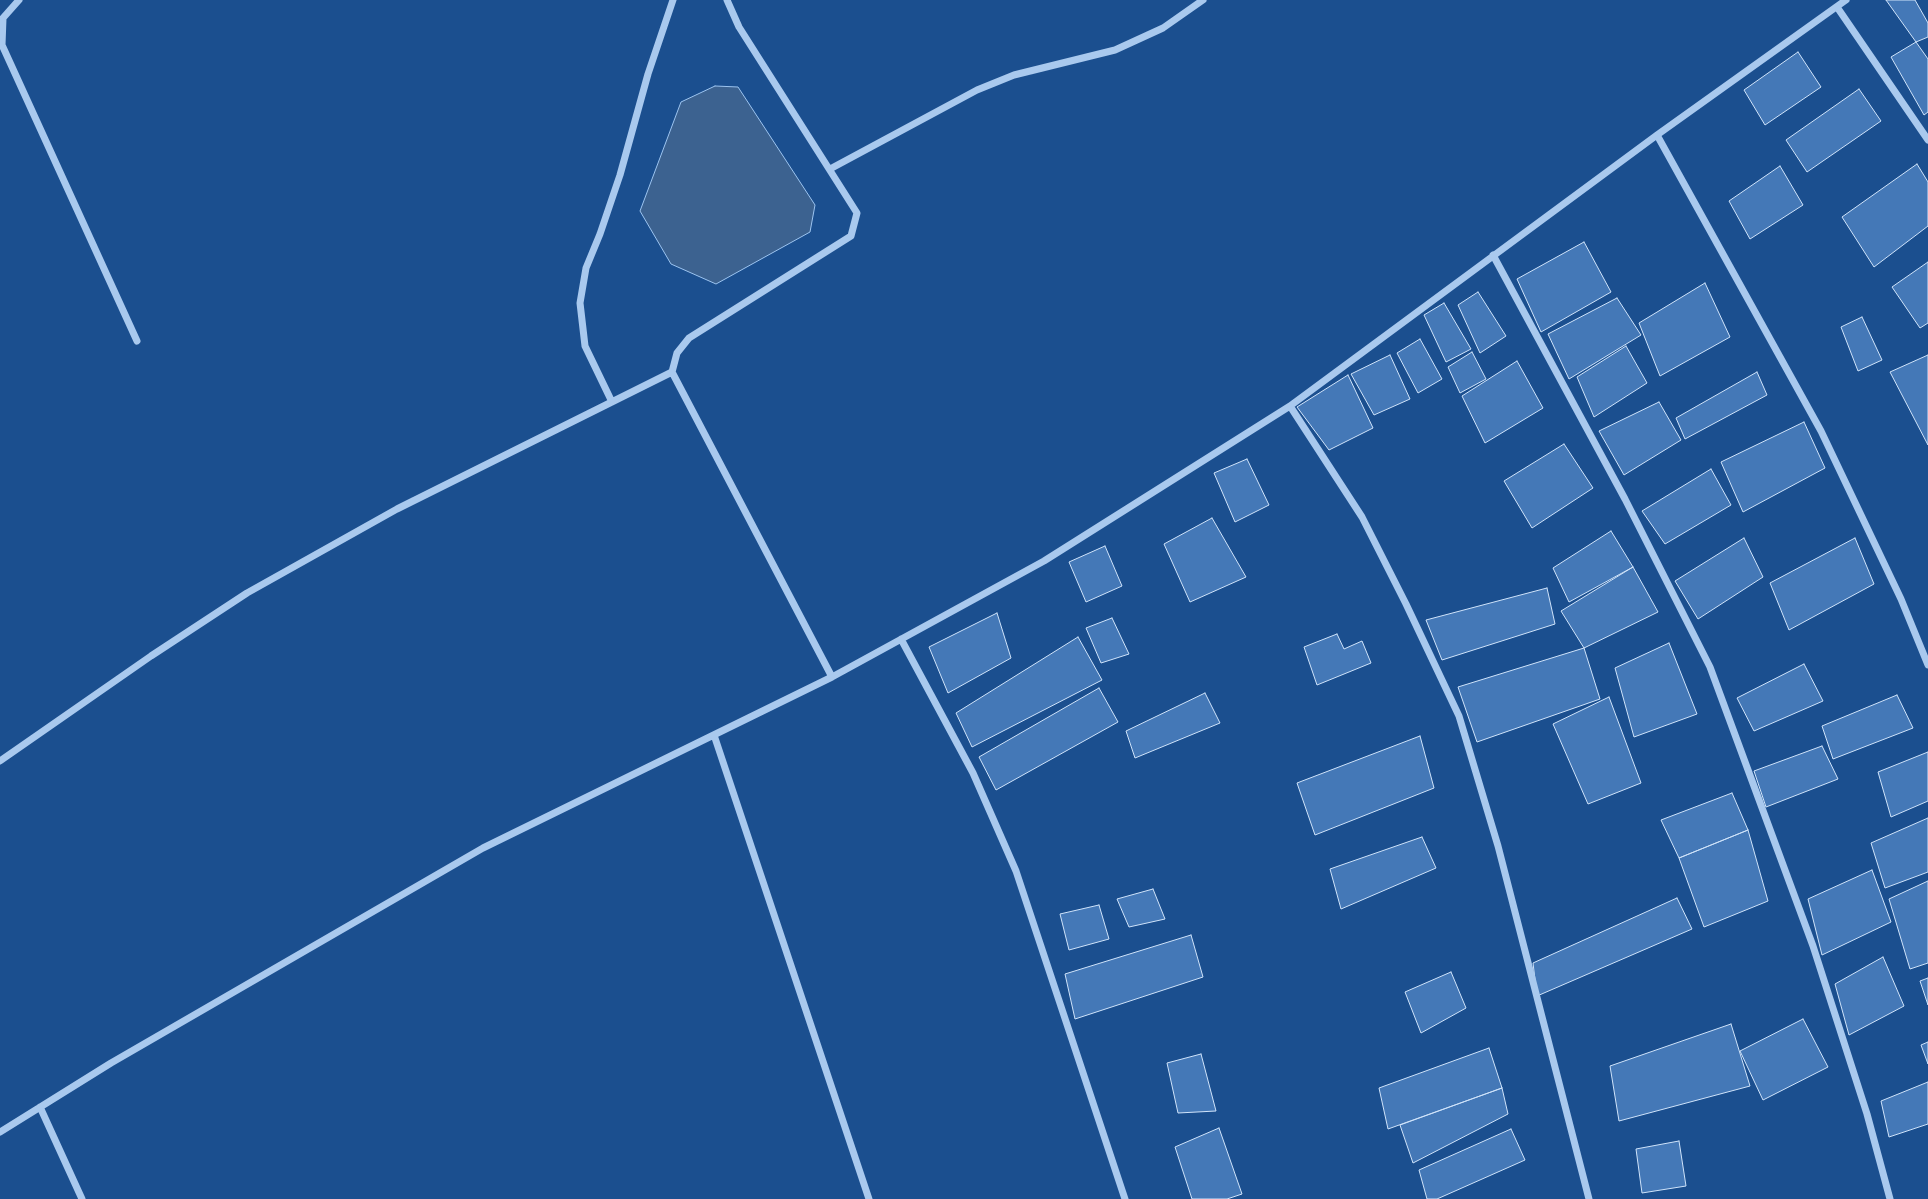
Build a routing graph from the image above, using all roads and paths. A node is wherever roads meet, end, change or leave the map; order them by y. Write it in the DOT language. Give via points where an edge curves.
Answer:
graph roads {
  1 [pos="19,0"];
  2 [pos="673,0"];
  3 [pos="727,0"];
  4 [pos="1203,0"];
  5 [pos="1846,0"];
  6 [pos="1837,7"];
  7 [pos="1657,135"];
  8 [pos="1928,140"];
  9 [pos="830,169"];
  10 [pos="1493,256"];
  11 [pos="137,341"];
  12 [pos="672,372"];
  13 [pos="612,402"];
  14 [pos="1290,406"];
  15 [pos="901,639"];
  16 [pos="1928,665"];
  17 [pos="832,677"];
  18 [pos="714,735"];
  19 [pos="0,761"];
  20 [pos="40,1107"];
  21 [pos="0,1132"];
  22 [pos="82,1199"];
  23 [pos="869,1199"];
  24 [pos="1125,1199"];
  25 [pos="1589,1199"];
  26 [pos="1890,1199"];
  1 -- 11 [label="street" via="3,18 2,45"];
  2 -- 13 [label="street" via="648,74 620,175 586,268 580,303 585,346"];
  3 -- 9 [label="street" via="739,27"];
  4 -- 9 [label="street" via="1163,28 1115,50 1014,75 977,90"];
  5 -- 6 [label="street"];
  6 -- 7 [label="street"];
  6 -- 8 [label="street"];
  7 -- 10 [label="street"];
  7 -- 16 [label="street" via="1821,431 1901,599"];
  9 -- 12 [label="street" via="858,213 851,236 689,338 677,353"];
  10 -- 14 [label="street"];
  10 -- 26 [label="street" via="1621,492 1710,667 1813,946"];
  12 -- 13 [label="street"];
  12 -- 17 [label="street"];
  13 -- 19 [label="street" via="397,509 247,593 150,656"];
  14 -- 15 [label="street" via="1044,560"];
  14 -- 25 [label="street" via="1362,517 1459,716 1498,846"];
  15 -- 17 [label="street"];
  15 -- 24 [label="street" via="973,773 1016,871"];
  17 -- 18 [label="street"];
  18 -- 20 [label="street" via="483,848 111,1063"];
  18 -- 23 [label="street"];
  20 -- 21 [label="street"];
  20 -- 22 [label="street"];
}
